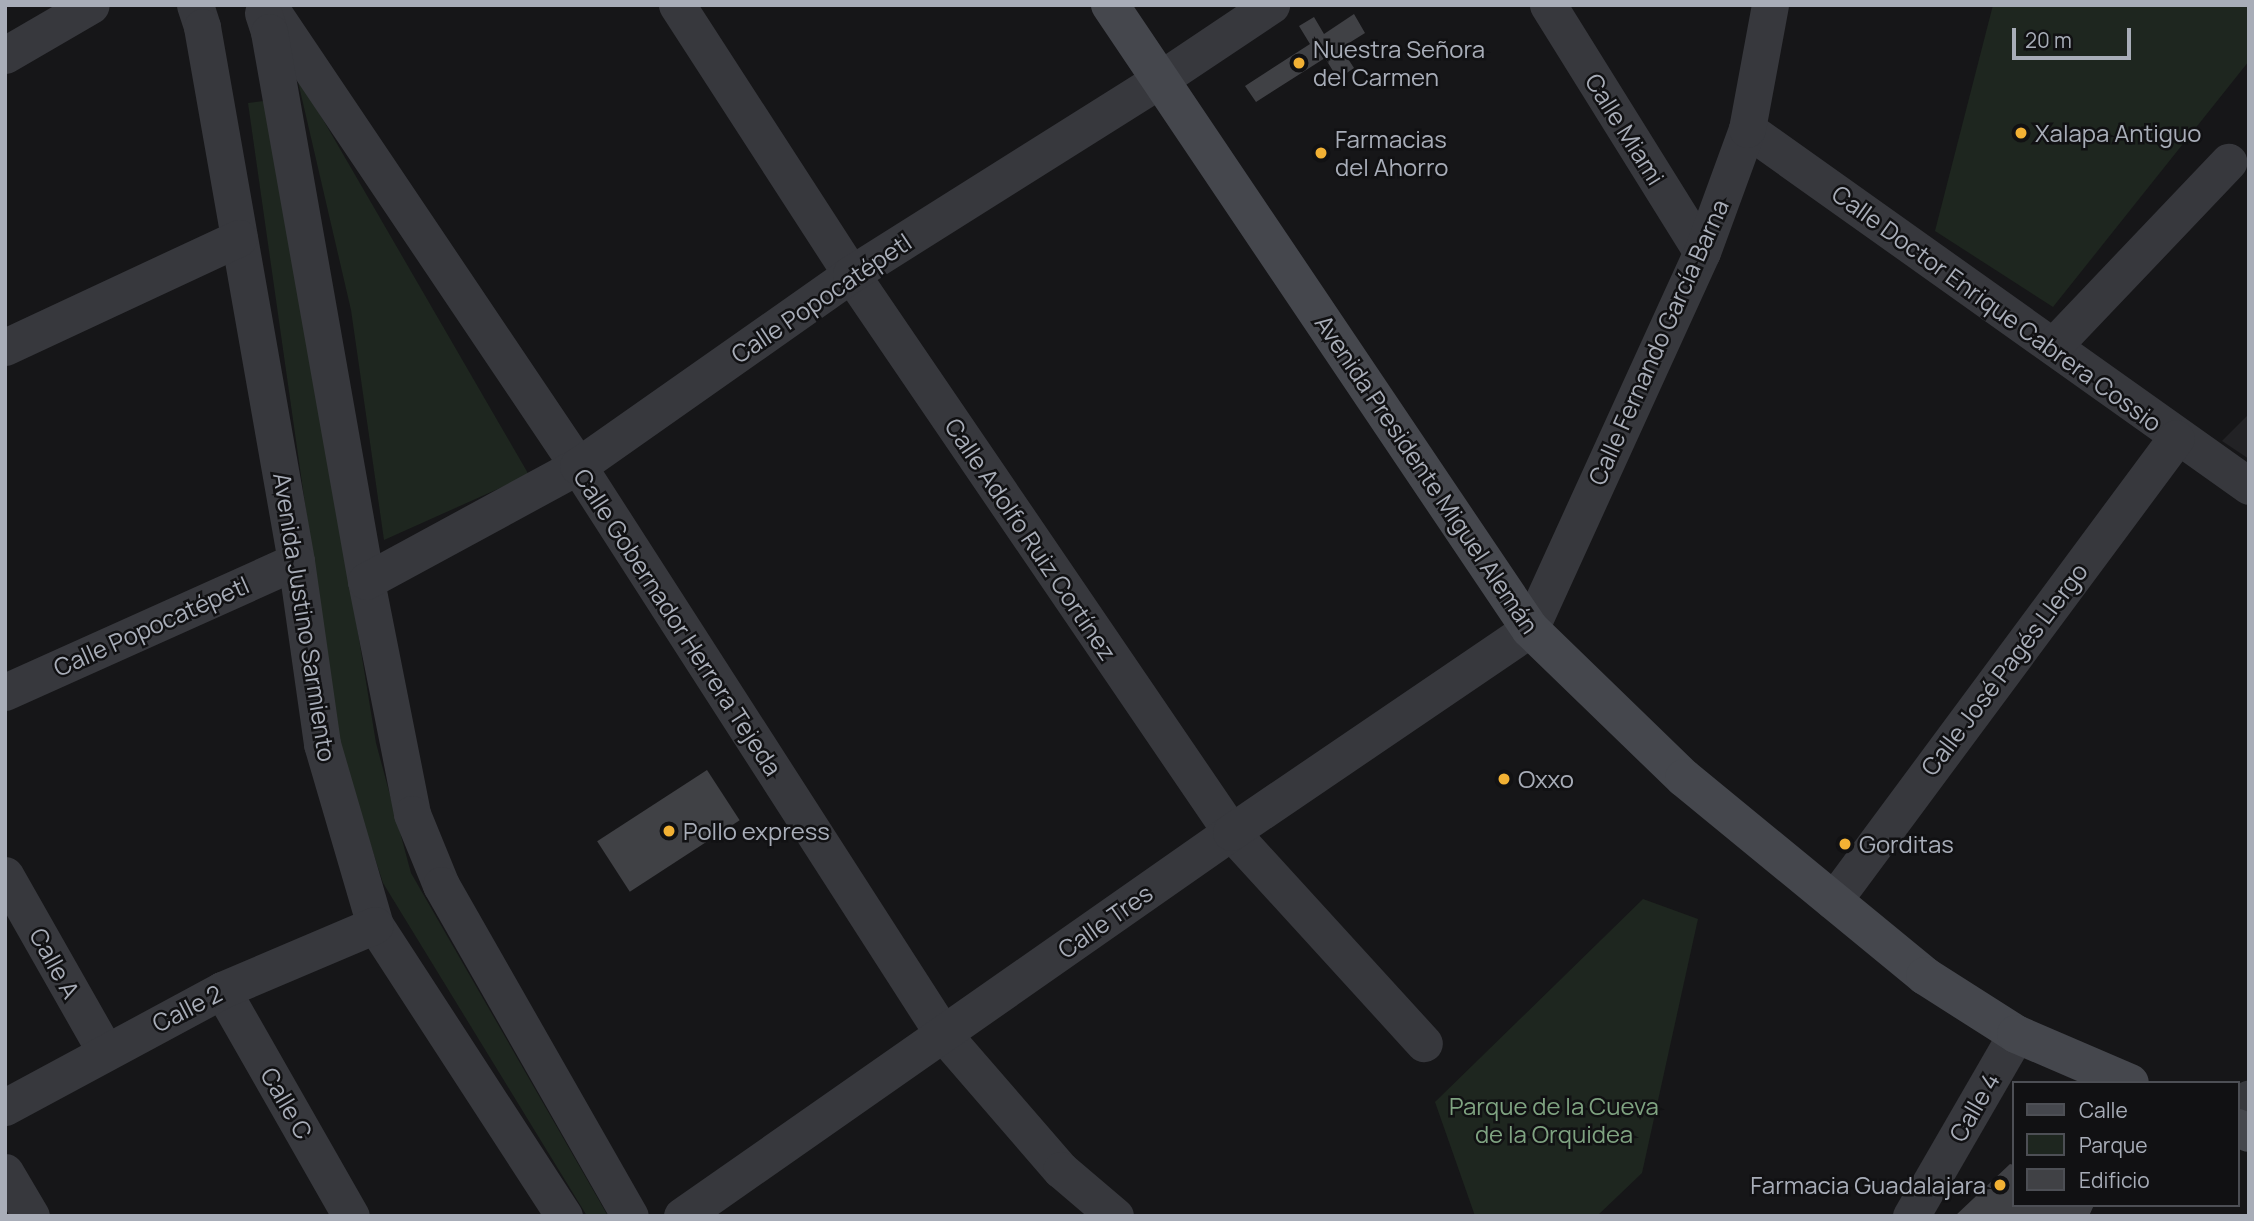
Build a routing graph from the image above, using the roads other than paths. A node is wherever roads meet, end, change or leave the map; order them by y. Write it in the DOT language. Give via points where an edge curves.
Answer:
graph roads {
  1 [pos="91,5"];
  2 [pos="195,5"];
  3 [pos="260,5"];
  4 [pos="268,5"];
  5 [pos="677,5"];
  6 [pos="1110,5"];
  7 [pos="1271,5"];
  8 [pos="1548,5"];
  9 [pos="1770,5"];
  10 [pos="5,55"];
  11 [pos="1159,80"];
  12 [pos="1746,129"];
  13 [pos="2228,162"];
  14 [pos="239,238"];
  15 [pos="1702,252"];
  16 [pos="851,274"];
  17 [pos="2054,345"];
  18 [pos="5,347"];
  19 [pos="2176,438"];
  20 [pos="578,466"];
  21 [pos="2249,486"];
  22 [pos="296,561"];
  23 [pos="366,581"];
  24 [pos="1530,629"];
  25 [pos="5,692"];
  26 [pos="1231,832"];
  27 [pos="5,875"];
  28 [pos="1833,901"];
  29 [pos="375,925"];
  30 [pos="222,990"];
  31 [pos="943,1034"];
  32 [pos="2015,1034"];
  33 [pos="1424,1043"];
  34 [pos="104,1051"];
  35 [pos="2125,1081"];
  36 [pos="2249,1098"];
  37 [pos="5,1107"];
  38 [pos="2240,1117"];
  39 [pos="5,1172"];
  40 [pos="30,1216"];
  41 [pos="351,1216"];
  42 [pos="564,1216"];
  43 [pos="630,1216"];
  44 [pos="682,1216"];
  45 [pos="1115,1216"];
  46 [pos="1911,1216"];
  1 -- 10 [label="street"];
  2 -- 14 [label="street, Avenida Justino Sarmiento"];
  3 -- 23 [label="street" via="269,32"];
  4 -- 20 [label="street, Calle Gobernador Herrera Tejeda"];
  5 -- 16 [label="street, Calle Adolfo Ruiz Cortínez"];
  6 -- 11 [label="main road, Avenida Presidente Miguel Alemán"];
  7 -- 11 [label="street, Calle Popocatépetl"];
  8 -- 15 [label="street, Calle Miami"];
  9 -- 12 [label="street, Calle Fernando García Barna"];
  11 -- 16 [label="street, Calle Popocatépetl"];
  11 -- 24 [label="main road, Avenida Presidente Miguel Alemán"];
  12 -- 15 [label="street, Calle Fernando García Barna"];
  12 -- 17 [label="street, Calle Doctor Enrique Cabrera Cossio"];
  13 -- 17 [label="street"];
  14 -- 18 [label="street"];
  14 -- 22 [label="street, Avenida Justino Sarmiento"];
  15 -- 24 [label="street, Calle Fernando García Barna"];
  16 -- 20 [label="street, Calle Popocatépetl"];
  16 -- 26 [label="street, Calle Adolfo Ruiz Cortínez"];
  17 -- 19 [label="street, Calle Doctor Enrique Cabrera Cossio"];
  19 -- 21 [label="street, Calle Doctor Enrique Cabrera Cossio"];
  19 -- 28 [label="street, Calle José Pagés Llergo"];
  20 -- 23 [label="street, Calle Popocatépetl"];
  20 -- 31 [label="street, Calle Gobernador Herrera Tejeda"];
  22 -- 25 [label="street, Calle Popocatépetl"];
  22 -- 29 [label="street, Avenida Justino Sarmiento" via="322,744"];
  23 -- 43 [label="street" via="412,814 441,885"];
  24 -- 26 [label="street, Calle Tres"];
  24 -- 28 [label="main road, Avenida Presidente Miguel Alemán" via="1684,778"];
  26 -- 31 [label="street, Calle Tres"];
  26 -- 33 [label="street, Calle Adolfo Ruiz Cortínez"];
  27 -- 34 [label="street, Calle A"];
  28 -- 32 [label="main road, Avenida Presidente Miguel Alemán" via="1925,976"];
  29 -- 30 [label="street, Calle 2"];
  29 -- 42 [label="street, Avenida Justino Sarmiento"];
  30 -- 34 [label="street, Calle 2"];
  30 -- 41 [label="street, Calle C"];
  31 -- 44 [label="street, Calle Tres"];
  31 -- 45 [label="street, Calle Gobernador Herrera Tejeda" via="1061,1170"];
  32 -- 35 [label="main road, Avenida Presidente Miguel Alemán"];
  32 -- 46 [label="street, Calle 4"];
  34 -- 37 [label="street, Calle 2"];
  36 -- 38 [label="street"];
  39 -- 40 [label="street"];
}
